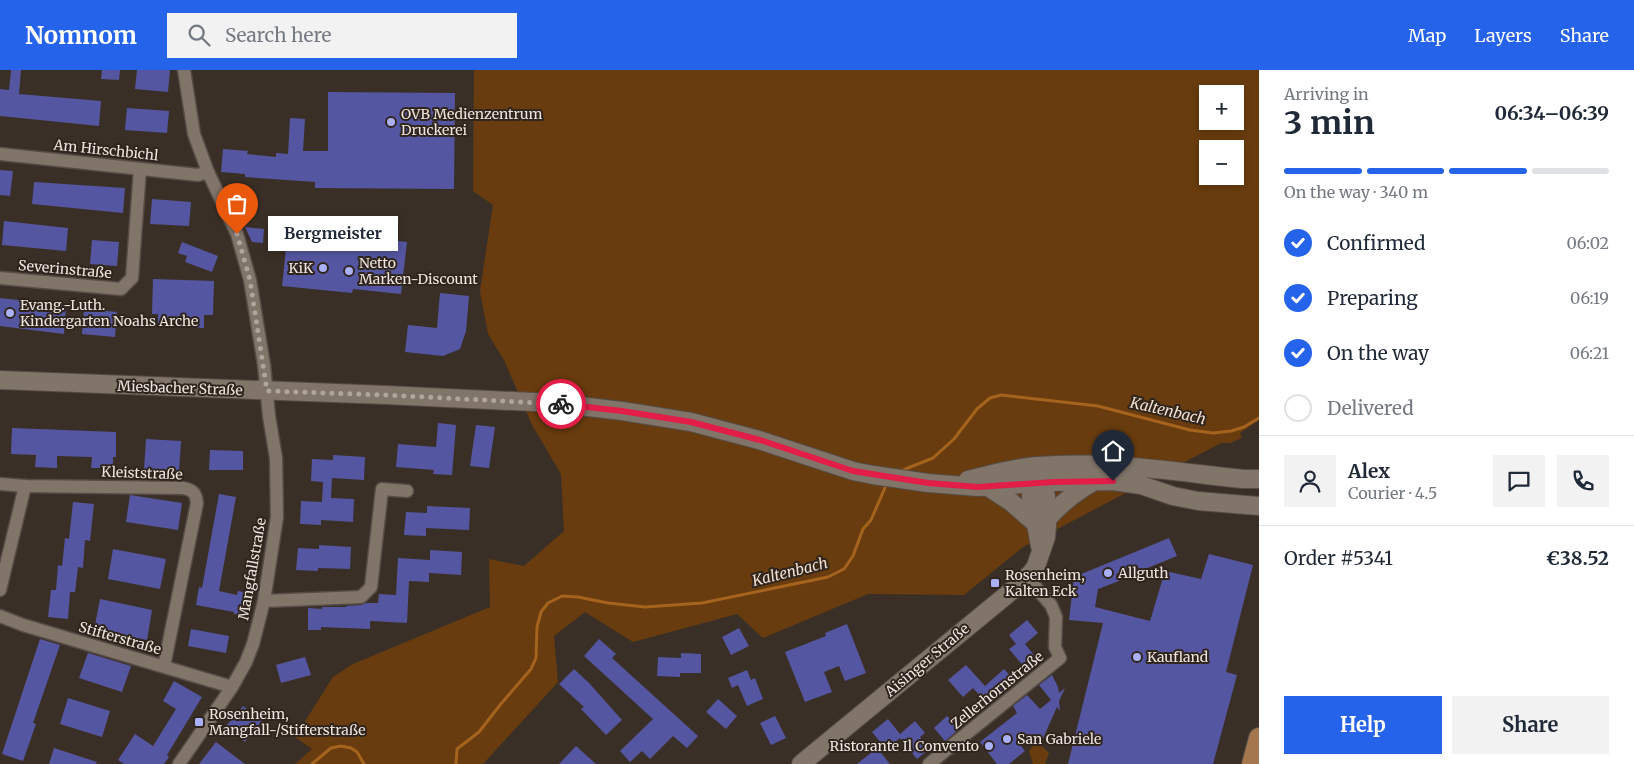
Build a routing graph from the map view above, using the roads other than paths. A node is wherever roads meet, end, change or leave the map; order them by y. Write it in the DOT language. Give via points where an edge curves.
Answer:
graph roads {
  1 [pos="184,70"];
  2 [pos="0,154"];
  3 [pos="140,169"];
  4 [pos="208,172"];
  5 [pos="0,278"];
  6 [pos="0,380"];
  7 [pos="267,391"];
  8 [pos="1037,477"];
  9 [pos="1259,479"];
  10 [pos="1096,480"];
  11 [pos="0,484"];
  12 [pos="950,485"];
  13 [pos="25,486"];
  14 [pos="988,487"];
  15 [pos="407,491"];
  16 [pos="1259,506"];
  17 [pos="1042,520"];
  18 [pos="1027,578"];
  19 [pos="0,590"];
  20 [pos="264,601"];
  21 [pos="0,616"];
  22 [pos="164,666"];
  23 [pos="232,687"];
  24 [pos="1259,738"];
  25 [pos="179,764"];
  26 [pos="801,764"];
  27 [pos="929,764"];
  28 [pos="1252,764"];
  1 -- 4 [label="street, Mangfallstraße" via="194,134"];
  2 -- 3 [label="street, Am Hirschbichl"];
  3 -- 4 [label="street, Am Hirschbichl" via="198,175"];
  3 -- 5 [label="street, Severinstraße" via="132,278 120,290"];
  4 -- 7 [label="street, Mangfallstraße" via="237,234 250,280"];
  6 -- 7 [label="main road, Miesbacher Straße"];
  7 -- 12 [label="main road, Miesbacher Straße" via="543,402 622,411 691,422 760,440 853,471"];
  7 -- 20 [label="street, Mangfallstraße" via="276,458 277,517"];
  8 -- 9 [label="main road, Miesbacher Straße" via="1076,464"];
  8 -- 10 [label="main road, Miesbacher Straße"];
  8 -- 12 [label="main road, Miesbacher Straße" via="1015,469"];
  8 -- 14 [label="main road, Miesbacher Straße"];
  8 -- 17 [label="main road, Aisinger Straße" via="1031,497"];
  10 -- 16 [label="main road, Miesbacher Straße" via="1141,485 1198,501"];
  10 -- 17 [label="main road" via="1079,489"];
  11 -- 13 [label="street, Kleiststraße"];
  12 -- 14 [label="main road, Miesbacher Straße"];
  13 -- 19 [label="street"];
  13 -- 22 [label="street, Kleiststraße" via="183,488 195,493 198,503"];
  14 -- 17 [label="main road"];
  15 -- 20 [label="street" via="382,489 371,587 361,598"];
  17 -- 18 [label="main road, Aisinger Straße" via="1041,548 1036,566"];
  18 -- 26 [label="main road, Aisinger Straße"];
  18 -- 27 [label="street, Zellerhornstraße" via="1051,605 1056,616 1056,647 1060,658"];
  20 -- 23 [label="street, Mangfallstraße" via="253,644"];
  21 -- 22 [label="street, Stifterstraße"];
  22 -- 23 [label="street, Stifterstraße"];
  23 -- 25 [label="street, Mangfallstraße"];
  24 -- 28 [label="main road"];
}
